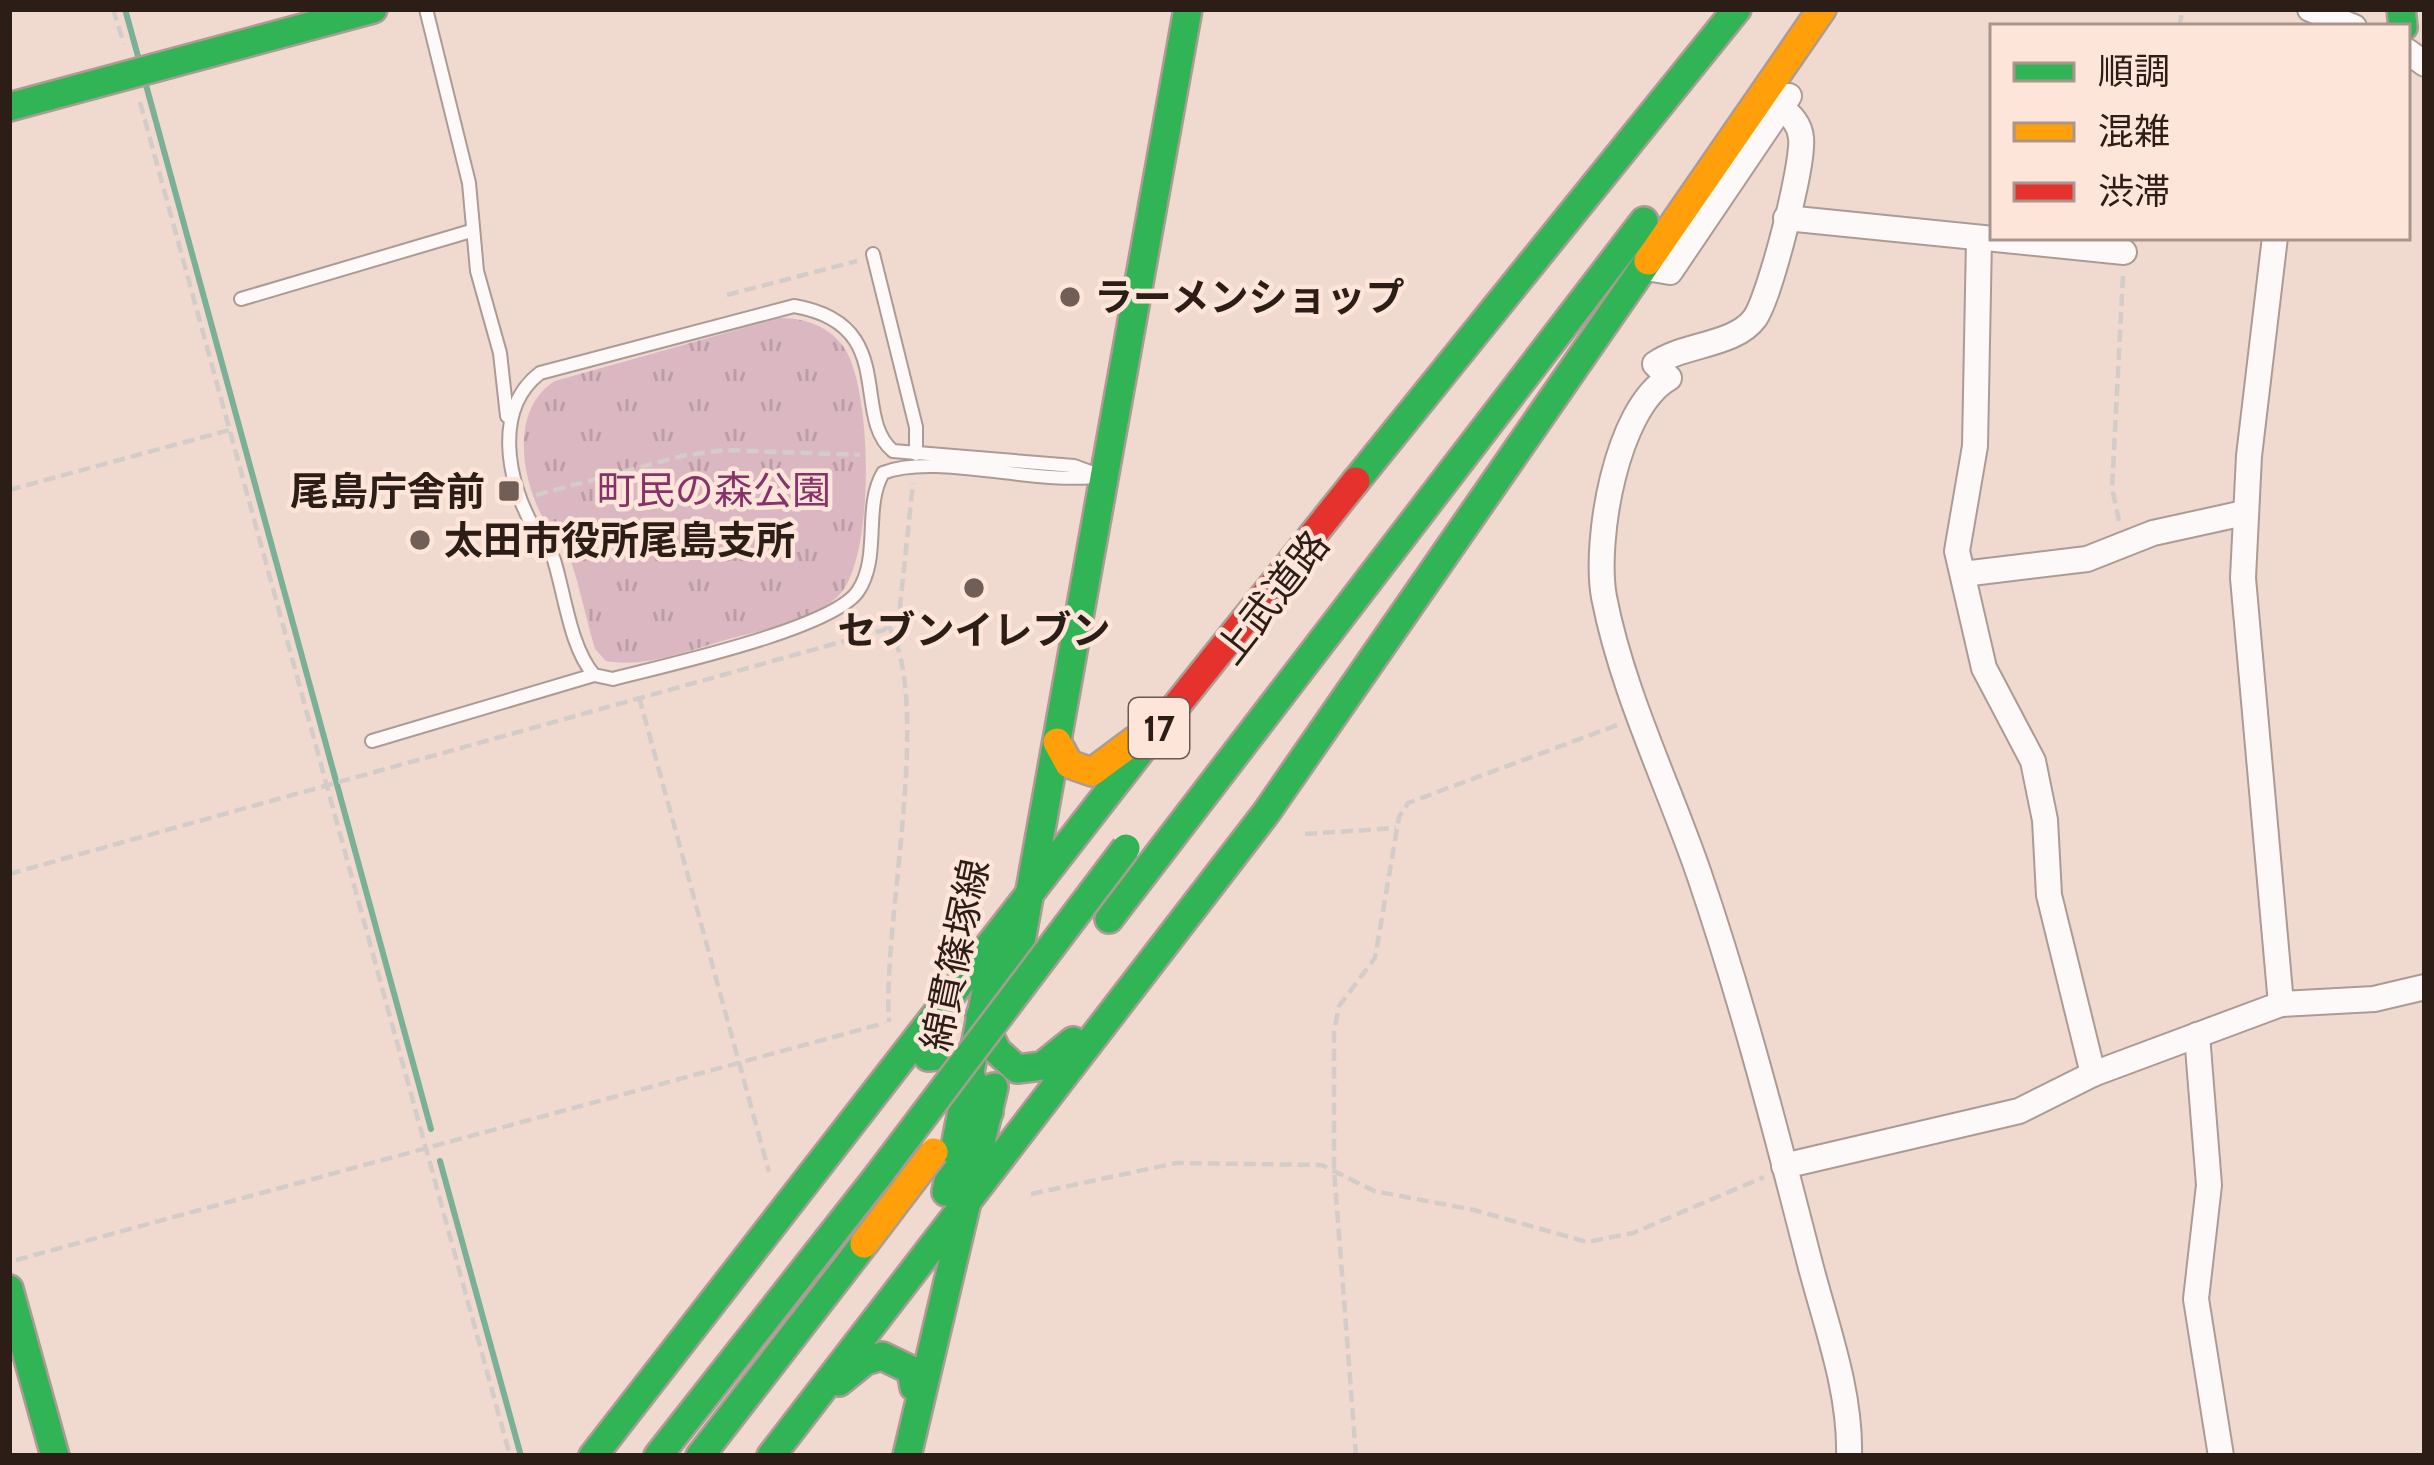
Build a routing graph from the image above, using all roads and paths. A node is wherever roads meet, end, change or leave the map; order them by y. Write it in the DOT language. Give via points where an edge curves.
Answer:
graph roads {
  1 [pos="113,9"];
  2 [pos="374,9"];
  3 [pos="425,9"];
  4 [pos="1188,9"];
  5 [pos="1712,9"];
  6 [pos="1737,9"];
  7 [pos="1765,9"];
  8 [pos="1806,9"];
  9 [pos="1822,9"];
  10 [pos="1845,9"];
  11 [pos="2310,9"];
  12 [pos="2347,24"];
  13 [pos="139,72"];
  14 [pos="9,106"];
  15 [pos="1782,108"];
  16 [pos="1692,110"];
  17 [pos="1624,201"];
  18 [pos="1570,218"];
  19 [pos="1786,218"];
  20 [pos="471,231"];
  21 [pos="1979,239"];
  22 [pos="1990,240"];
  23 [pos="1990,240"];
  24 [pos="2275,240"];
  25 [pos="2124,252"];
  26 [pos="873,254"];
  27 [pos="1646,268"];
  28 [pos="728,295"];
  29 [pos="241,299"];
  30 [pos="500,353"];
  31 [pos="540,373"];
  32 [pos="233,429"];
  33 [pos="508,435"];
  34 [pos="860,455"];
  35 [pos="915,460"];
  36 [pos="1101,476"];
  37 [pos="9,490"];
  38 [pos="536,495"];
  39 [pos="2244,513"];
  40 [pos="2126,544"];
  41 [pos="1963,574"];
  42 [pos="889,626"];
  43 [pos="1214,657"];
  44 [pos="594,675"];
  45 [pos="639,698"];
  46 [pos="1642,716"];
  47 [pos="372,741"];
  48 [pos="1057,742"];
  49 [pos="324,786"];
  50 [pos="1166,797"];
  51 [pos="1396,828"];
  52 [pos="1305,834"];
  53 [pos="1132,840"];
  54 [pos="9,874"];
  55 [pos="1030,894"];
  56 [pos="1102,929"];
  57 [pos="997,937"];
  58 [pos="1166,944"];
  59 [pos="2425,987"];
  60 [pos="2281,1004"];
  61 [pos="980,1016"];
  62 [pos="889,1022"];
  63 [pos="1023,1034"];
  64 [pos="2197,1035"];
  65 [pos="907,1054"];
  66 [pos="736,1060"];
  67 [pos="999,1060"];
  68 [pos="969,1069"];
  69 [pos="2093,1074"];
  70 [pos="989,1112"];
  71 [pos="842,1136"];
  72 [pos="423,1148"];
  73 [pos="1784,1166"];
  74 [pos="1334,1170"];
  75 [pos="972,1192"];
  76 [pos="1031,1194"];
  77 [pos="788,1203"];
  78 [pos="938,1239"];
  79 [pos="9,1262"];
  80 [pos="9,1289"];
  81 [pos="914,1387"];
  82 [pos="815,1405"];
  83 [pos="55,1456"];
  84 [pos="511,1456"];
  85 [pos="593,1456"];
  86 [pos="658,1456"];
  87 [pos="700,1456"];
  88 [pos="771,1456"];
  89 [pos="906,1456"];
  90 [pos="1356,1456"];
  91 [pos="1849,1456"];
  92 [pos="2221,1456"];
  1 -- 13 [label="path"];
  2 -- 13 [label="main road"];
  3 -- 20 [label="lane" via="469,183"];
  4 -- 36 [label="main road, 綿貫篠塚線"];
  5 -- 18 [label="street" via="1570,182"];
  6 -- 18 [label="main road, 17"];
  7 -- 16 [label="main road"];
  8 -- 56 [label="main road, 上武道路 / 17"];
  9 -- 27 [label="main road"];
  10 -- 15 [label="street"];
  11 -- 12 [label="street"];
  13 -- 14 [label="main road"];
  13 -- 32 [label="path"];
  15 -- 19 [label="street" via="1802,135"];
  15 -- 27 [label="street" via="1670,272"];
  17 -- 50 [label="main road, 上武道路 / 17"];
  18 -- 43 [label="main road, 17"];
  19 -- 21 [label="street"];
  19 -- 46 [label="street" via="1754,321 1655,364 1669,378 1646,397 1617,468 1601,568"];
  20 -- 29 [label="lane"];
  20 -- 30 [label="lane"];
  21 -- 22 [label="street"];
  21 -- 41 [label="street" via="1975,446 1958,551"];
  23 -- 25 [label="street"];
  24 -- 39 [label="street"];
  25 -- 40 [label="path" via="2112,488"];
  26 -- 28 [label="path"];
  26 -- 35 [label="lane" via="912,410"];
  27 -- 58 [label="main road" via="1342,708"];
  30 -- 31 [label="lane" via="517,371"];
  30 -- 33 [label="lane"];
  31 -- 33 [label="lane" via="517,398"];
  31 -- 35 [label="lane" via="770,309 810,309 834,319 863,356 884,444"];
  32 -- 37 [label="path"];
  32 -- 49 [label="path"];
  33 -- 44 [label="lane" via="532,526 550,550"];
  34 -- 38 [label="path" via="725,450"];
  35 -- 36 [label="lane" via="1072,480"];
  35 -- 42 [label="path" via="898,616"];
  35 -- 44 [label="lane" via="883,472 860,590 831,613 638,673"];
  36 -- 48 [label="main road, 綿貫篠塚線"];
  36 -- 57 [label="main road, 綿貫篠塚線" via="1083,518"];
  39 -- 40 [label="street"];
  39 -- 60 [label="street" via="2248,651"];
  40 -- 41 [label="street" via="2087,559"];
  41 -- 69 [label="street" via="1984,668 2033,761 2050,895"];
  42 -- 45 [label="path"];
  42 -- 62 [label="path" via="903,662 904,788"];
  43 -- 48 [label="main road" via="1103,769 1078,769"];
  43 -- 55 [label="main road, 17"];
  44 -- 47 [label="lane"];
  45 -- 49 [label="path"];
  45 -- 66 [label="path"];
  46 -- 51 [label="path" via="1408,803"];
  46 -- 73 [label="street" via="1701,879"];
  48 -- 55 [label="main road, 綿貫篠塚線"];
  49 -- 54 [label="path"];
  49 -- 72 [label="path"];
  51 -- 52 [label="path"];
  51 -- 74 [label="path" via="1375,958 1335,1016"];
  53 -- 86 [label="main road, bridge"];
  55 -- 57 [label="main road, 17"];
  55 -- 67 [label="main road, 綿貫篠塚線"];
  57 -- 61 [label="main road, 綿貫篠塚線"];
  57 -- 65 [label="main road, 17"];
  58 -- 67 [label="main road" via="1051,1063 1022,1070"];
  58 -- 75 [label="main road"];
  59 -- 60 [label="street"];
  60 -- 64 [label="street"];
  61 -- 67 [label="main road"];
  61 -- 68 [label="main road, 綿貫篠塚線"];
  62 -- 65 [label="path"];
  62 -- 66 [label="path"];
  63 -- 87 [label="main road, bridge"];
  64 -- 69 [label="street"];
  64 -- 92 [label="street" via="2209,1185 2196,1299"];
  65 -- 71 [label="main road, 17"];
  66 -- 72 [label="path"];
  66 -- 77 [label="path" via="772,1183"];
  67 -- 70 [label="main road, 綿貫篠塚線"];
  68 -- 70 [label="main road"];
  68 -- 71 [label="main road" via="944,1055 924,1058"];
  68 -- 78 [label="main road, 綿貫篠塚線"];
  69 -- 73 [label="street" via="2018,1111"];
  70 -- 75 [label="main road, 綿貫篠塚線"];
  71 -- 77 [label="main road, 17"];
  72 -- 79 [label="path"];
  72 -- 84 [label="path"];
  73 -- 74 [label="path" via="1633,1233 1587,1242 1374,1191"];
  73 -- 91 [label="street" via="1846,1403"];
  74 -- 76 [label="path" via="1175,1163"];
  74 -- 90 [label="path"];
  75 -- 78 [label="main road"];
  75 -- 89 [label="main road, 綿貫篠塚線"];
  77 -- 85 [label="main road, 17"];
  78 -- 81 [label="main road, 綿貫篠塚線"];
  78 -- 82 [label="main road"];
  80 -- 83 [label="main road"];
  81 -- 82 [label="main road" via="906,1364 874,1355"];
  81 -- 89 [label="main road, 綿貫篠塚線"];
  82 -- 88 [label="main road"];
}
